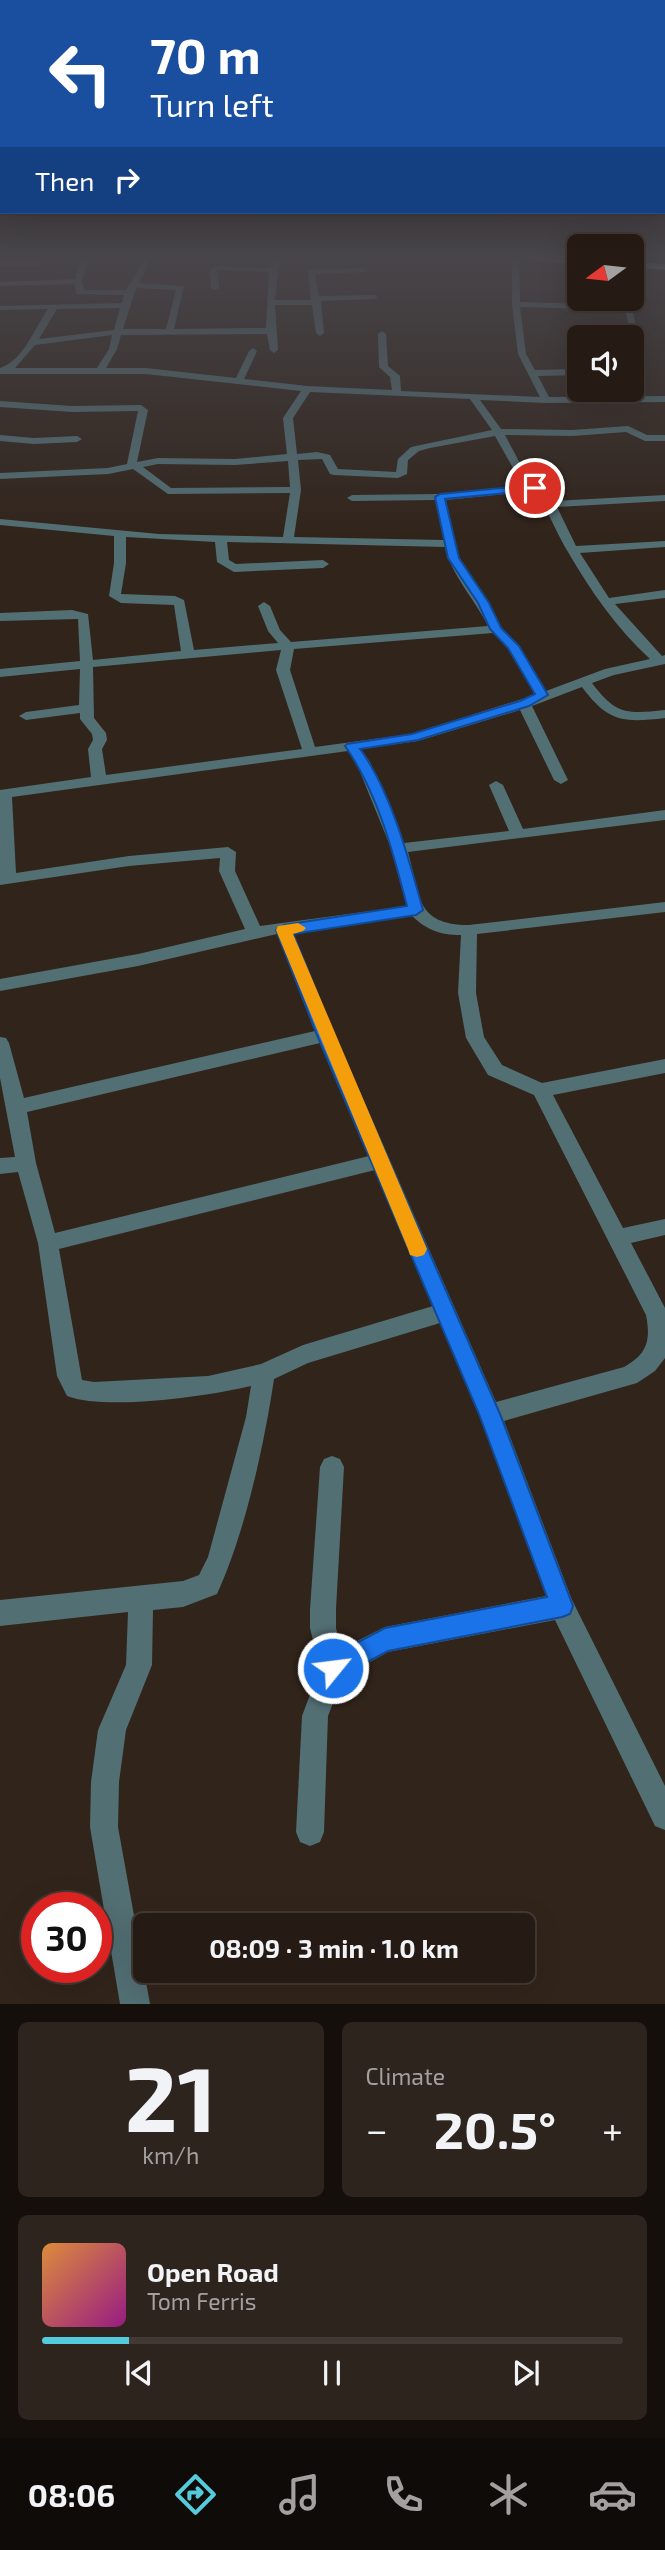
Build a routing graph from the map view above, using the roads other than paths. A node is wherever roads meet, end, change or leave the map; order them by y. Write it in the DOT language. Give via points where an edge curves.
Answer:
graph roads {
  1 [pos="29,349"];
  2 [pos="113,349"];
  3 [pos="383,349"];
  4 [pos="521,349"];
  5 [pos="253,351"];
  6 [pos="100,370"];
  7 [pos="2,371"];
  8 [pos="567,372"];
  9 [pos="532,373"];
  10 [pos="239,381"];
  11 [pos="307,389"];
  12 [pos="397,393"];
  13 [pos="472,396"];
  14 [pos="546,400"];
  15 [pos="665,400"];
  16 [pos="0,404"];
  17 [pos="625,414"];
  18 [pos="498,432"];
  19 [pos="0,438"];
  20 [pos="665,438"];
  21 [pos="77,439"];
  22 [pos="291,457"];
  23 [pos="133,465"];
  24 [pos="0,476"];
  25 [pos="535,488"];
  26 [pos="296,490"];
  27 [pos="440,497"];
  28 [pos="352,498"];
  29 [pos="665,498"];
  30 [pos="550,504"];
  31 [pos="0,522"];
  32 [pos="120,534"];
  33 [pos="288,539"];
  34 [pos="221,540"];
  35 [pos="450,544"];
  36 [pos="665,544"];
  37 [pos="572,550"];
  38 [pos="323,564"];
  39 [pos="665,594"];
  40 [pos="606,602"];
  41 [pos="264,606"];
  42 [pos="0,617"];
  43 [pos="496,629"];
  44 [pos="288,646"];
  45 [pos="188,654"];
  46 [pos="663,660"];
  47 [pos="87,664"];
  48 [pos="0,673"];
  49 [pos="584,681"];
  50 [pos="541,695"];
  51 [pos="524,704"];
  52 [pos="86,708"];
  53 [pos="665,714"];
  54 [pos="26,716"];
  55 [pos="351,746"];
  56 [pos="310,753"];
  57 [pos="561,780"];
  58 [pos="99,781"];
  59 [pos="496,785"];
  60 [pos="3,794"];
  61 [pos="665,815"];
  62 [pos="518,835"];
  63 [pos="399,848"];
  64 [pos="4,879"];
  65 [pos="665,907"];
  66 [pos="244,908"];
  67 [pos="416,910"];
  68 [pos="284,930"];
  69 [pos="469,930"];
  70 [pos="255,932"];
  71 [pos="226,939"];
  72 [pos="0,985"];
  73 [pos="326,1035"];
  74 [pos="0,1043"];
  75 [pos="665,1066"];
  76 [pos="541,1090"];
  77 [pos="17,1107"];
  78 [pos="380,1161"];
  79 [pos="26,1163"];
  80 [pos="0,1166"];
  81 [pos="665,1227"];
  82 [pos="616,1238"];
  83 [pos="48,1243"];
  84 [pos="444,1312"];
  85 [pos="661,1358"];
  86 [pos="264,1373"];
  87 [pos="490,1414"];
  88 [pos="332,1467"];
  89 [pos="141,1599"];
  90 [pos="562,1606"];
  91 [pos="0,1613"];
  92 [pos="333,1668"];
  93 [pos="665,1816"];
  94 [pos="310,1832"];
  95 [pos="135,2004"];
  1 -- 7 [label="street" via="16,364"];
  2 -- 6 [label="street"];
  3 -- 12 [label="street" via="384,367 395,376"];
  4 -- 9 [label="street"];
  5 -- 10 [label="street"];
  6 -- 7 [label="street"];
  6 -- 10 [label="street" via="160,371"];
  8 -- 9 [label="street"];
  9 -- 14 [label="street"];
  10 -- 11 [label="street"];
  11 -- 12 [label="street"];
  11 -- 22 [label="street" via="288,418"];
  12 -- 13 [label="street"];
  13 -- 14 [label="street"];
  13 -- 18 [label="street"];
  14 -- 17 [label="street"];
  15 -- 17 [label="street"];
  16 -- 23 [label="street" via="138,407 143,411"];
  17 -- 18 [label="street" via="572,433"];
  17 -- 20 [label="street" via="645,438"];
  18 -- 22 [label="street" via="415,449 402,459 403,472 398,475 334,472 322,455"];
  18 -- 25 [label="street"];
  19 -- 21 [label="street"];
  22 -- 23 [label="street"];
  22 -- 26 [label="street"];
  23 -- 24 [label="street" via="108,471"];
  23 -- 26 [label="street" via="168,491"];
  25 -- 27 [label="street"];
  25 -- 30 [label="street"];
  26 -- 33 [label="street"];
  27 -- 28 [label="street"];
  27 -- 35 [label="street"];
  29 -- 30 [label="street"];
  30 -- 37 [label="street"];
  31 -- 32 [label="street"];
  32 -- 34 [label="street"];
  32 -- 45 [label="street" via="115,597 180,603"];
  33 -- 34 [label="street"];
  33 -- 35 [label="street"];
  34 -- 38 [label="street" via="223,562 234,568"];
  35 -- 43 [label="street" via="453,558"];
  36 -- 37 [label="street"];
  37 -- 40 [label="street"];
  39 -- 40 [label="street"];
  40 -- 46 [label="street" via="643,646"];
  41 -- 44 [label="street" via="274,631"];
  42 -- 47 [label="street" via="81,614"];
  43 -- 44 [label="street"];
  43 -- 50 [label="street" via="513,646"];
  44 -- 45 [label="street"];
  44 -- 56 [label="street" via="285,676"];
  45 -- 47 [label="street"];
  46 -- 49 [label="street"];
  47 -- 48 [label="street"];
  47 -- 52 [label="street"];
  49 -- 50 [label="street"];
  49 -- 53 [label="street" via="611,714 628,718"];
  50 -- 51 [label="street"];
  51 -- 55 [label="street" via="413,738"];
  51 -- 57 [label="street"];
  52 -- 54 [label="street"];
  52 -- 58 [label="street" via="87,719 99,733 95,749"];
  55 -- 56 [label="street"];
  55 -- 63 [label="street" via="363,762"];
  56 -- 58 [label="street"];
  58 -- 60 [label="street"];
  59 -- 62 [label="street"];
  60 -- 64 [label="street"];
  61 -- 62 [label="street"];
  62 -- 63 [label="street"];
  63 -- 67 [label="street"];
  64 -- 66 [label="street" via="228,852 227,871"];
  65 -- 69 [label="street"];
  66 -- 70 [label="street"];
  66 -- 71 [label="street"];
  67 -- 68 [label="street"];
  67 -- 69 [label="street" via="431,925"];
  68 -- 70 [label="street"];
  68 -- 73 [label="street"];
  69 -- 76 [label="street" via="467,993 475,1038 495,1070"];
  70 -- 71 [label="street"];
  71 -- 72 [label="street"];
  73 -- 77 [label="street"];
  73 -- 78 [label="street"];
  74 -- 77 [label="street"];
  75 -- 76 [label="street"];
  76 -- 82 [label="street"];
  77 -- 79 [label="street"];
  78 -- 83 [label="street"];
  78 -- 84 [label="street"];
  79 -- 80 [label="street"];
  79 -- 83 [label="street"];
  81 -- 82 [label="street"];
  82 -- 85 [label="street" via="657,1314"];
  83 -- 86 [label="street" via="68,1376 75,1389 208,1386"];
  84 -- 86 [label="street" via="303,1355"];
  84 -- 87 [label="street"];
  85 -- 87 [label="street" via="629,1376"];
  86 -- 89 [label="street" via="220,1560 208,1584 183,1594"];
  87 -- 90 [label="street"];
  88 -- 92 [label="street" via="323,1628"];
  89 -- 91 [label="street"];
  89 -- 95 [label="street" via="139,1665 112,1730 104,1827"];
  90 -- 92 [label="street" via="385,1640"];
  90 -- 93 [label="street"];
  92 -- 94 [label="street" via="314,1716"];
}
